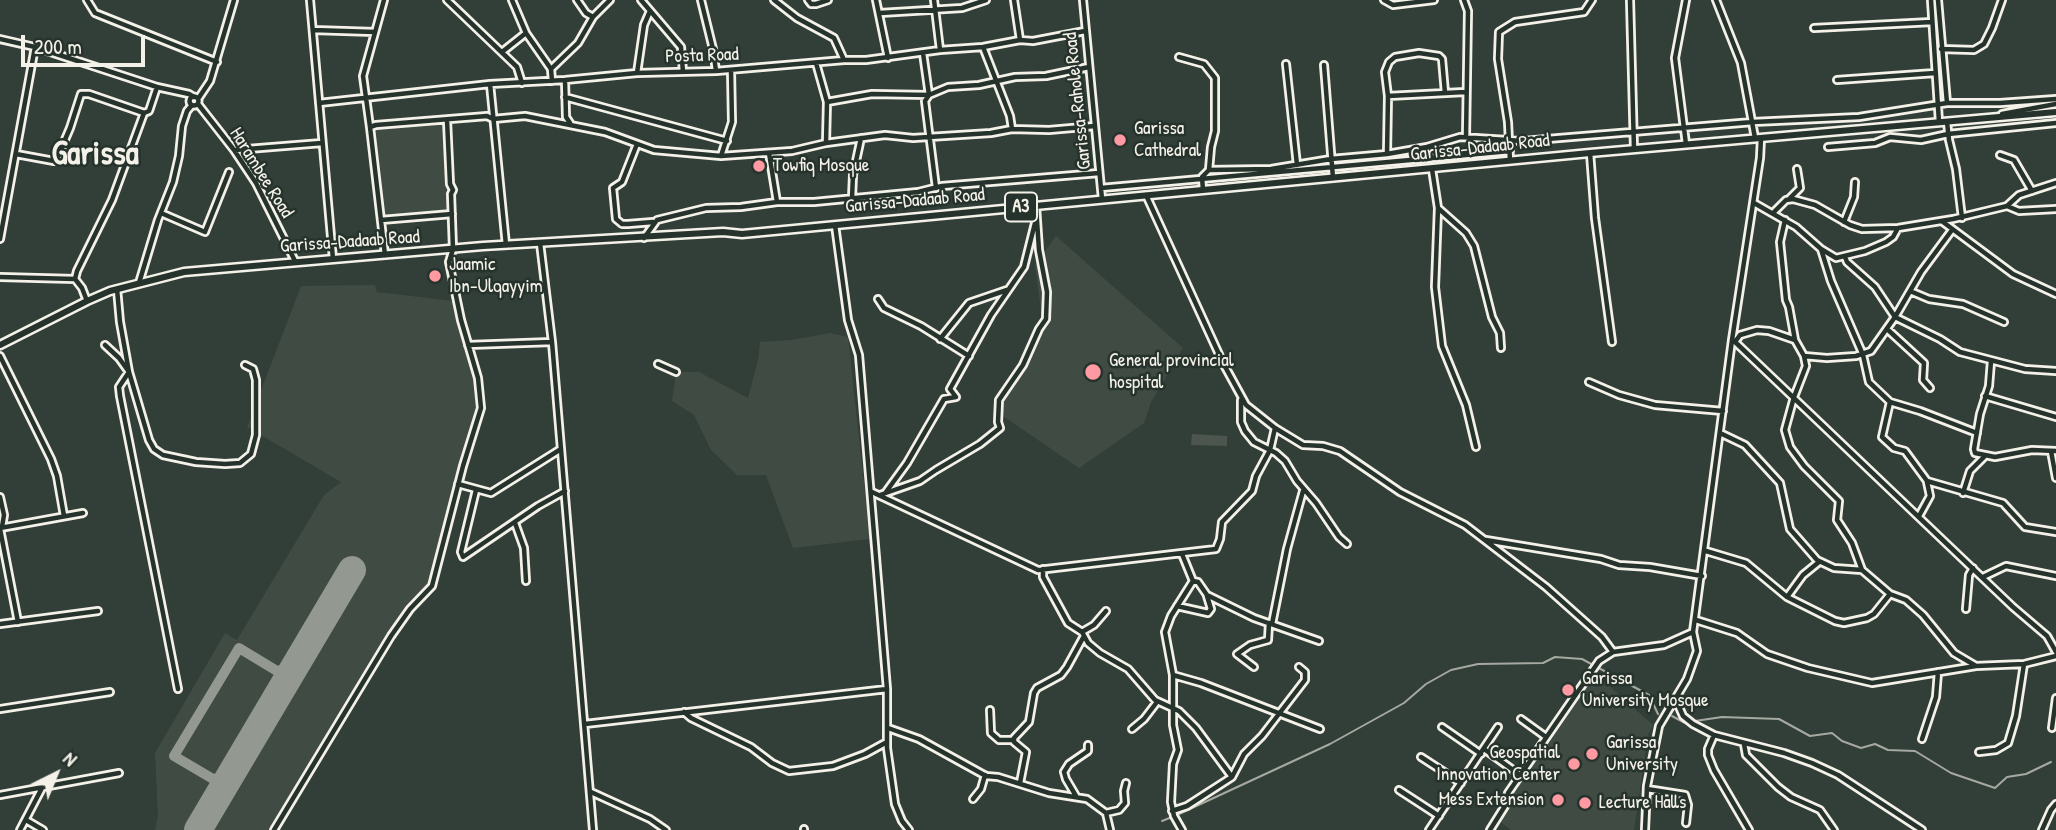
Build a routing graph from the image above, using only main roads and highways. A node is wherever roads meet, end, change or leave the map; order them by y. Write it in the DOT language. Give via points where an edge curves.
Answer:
graph roads {
  1 [pos="2056,112"];
  2 [pos="0,345"];
  1 -- 2 [label="highway, Garissa-Dadaab Road / A3" via="742,234 540,243 184,272 117,289"];
}
